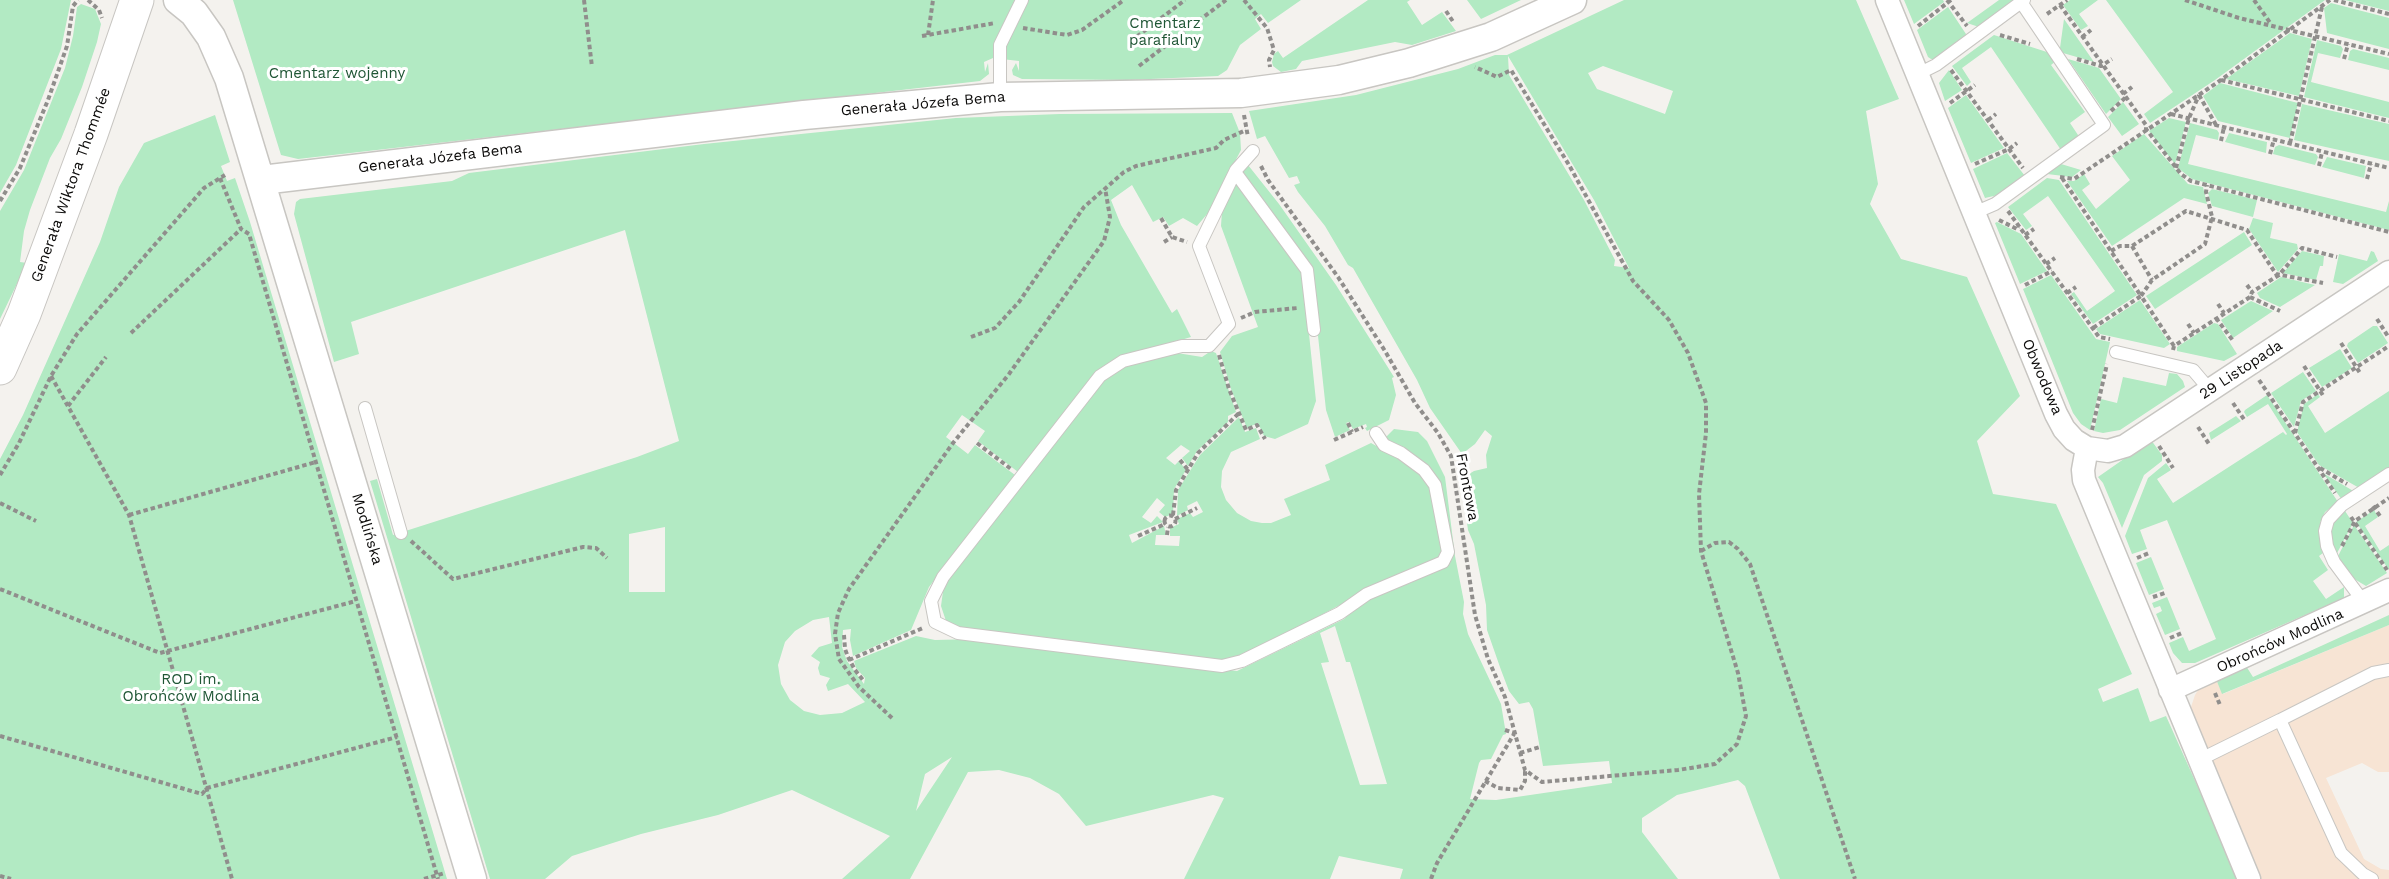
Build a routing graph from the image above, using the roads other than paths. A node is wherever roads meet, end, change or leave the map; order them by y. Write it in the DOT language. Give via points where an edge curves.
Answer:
graph roads {
  1 [pos="136,0"];
  2 [pos="178,0"];
  3 [pos="1022,0"];
  4 [pos="1572,0"];
  5 [pos="1887,0"];
  6 [pos="2023,1"];
  7 [pos="1918,74"];
  8 [pos="1000,97"];
  9 [pos="1253,151"];
  10 [pos="1235,172"];
  11 [pos="262,180"];
  12 [pos="1984,215"];
  13 [pos="2389,272"];
  14 [pos="1314,330"];
  15 [pos="2116,352"];
  16 [pos="0,368"];
  17 [pos="2210,390"];
  18 [pos="364,408"];
  19 [pos="1376,433"];
  20 [pos="2089,440"];
  21 [pos="2389,474"];
  22 [pos="401,533"];
  23 [pos="2389,590"];
  24 [pos="2362,604"];
  25 [pos="2389,670"];
  26 [pos="2170,690"];
  27 [pos="2280,720"];
  28 [pos="2199,760"];
  29 [pos="459,876"];
  30 [pos="2249,879"];
  31 [pos="2372,879"];
  1 -- 16 [label="main road, Generała Wiktora Thommée" via="91,134"];
  2 -- 11 [label="street, Modlińska" via="194,13 211,37 229,78"];
  3 -- 8 [label="lane" via="1000,45"];
  4 -- 8 [label="street, Generała Józefa Bema" via="1491,38 1339,80 1241,93"];
  5 -- 7 [label="street, Obwodowa"];
  6 -- 7 [label="lane"];
  6 -- 12 [label="lane" via="2104,125"];
  7 -- 12 [label="street, Obwodowa"];
  8 -- 11 [label="street, Generała Józefa Bema" via="804,115"];
  9 -- 10 [label="lane"];
  10 -- 14 [label="lane" via="1307,270"];
  10 -- 19 [label="lane" via="1199,246 1229,324 1209,346 1182,346 1123,361 1100,376 943,577 931,601 935,622 958,633 1222,666 1242,661 1340,613 1367,594 1443,562 1448,552 1435,485 1424,470 1384,445"];
  11 -- 29 [label="street, Modlińska"];
  12 -- 20 [label="street, Obwodowa" via="2056,414 2074,440"];
  13 -- 17 [label="street, 29 Listopada"];
  15 -- 17 [label="lane" via="2193,370"];
  17 -- 20 [label="street, 29 Listopada" via="2125,446 2108,451"];
  18 -- 22 [label="lane"];
  20 -- 26 [label="street" via="2084,480"];
  21 -- 24 [label="lane" via="2342,505 2328,520 2325,531 2334,562"];
  23 -- 24 [label="street, Obrońców Modlina"];
  24 -- 26 [label="street, Obrońców Modlina"];
  25 -- 27 [label="lane" via="2373,673"];
  26 -- 28 [label="street"];
  27 -- 28 [label="lane"];
  27 -- 31 [label="lane" via="2341,853"];
  28 -- 30 [label="street"];
}
